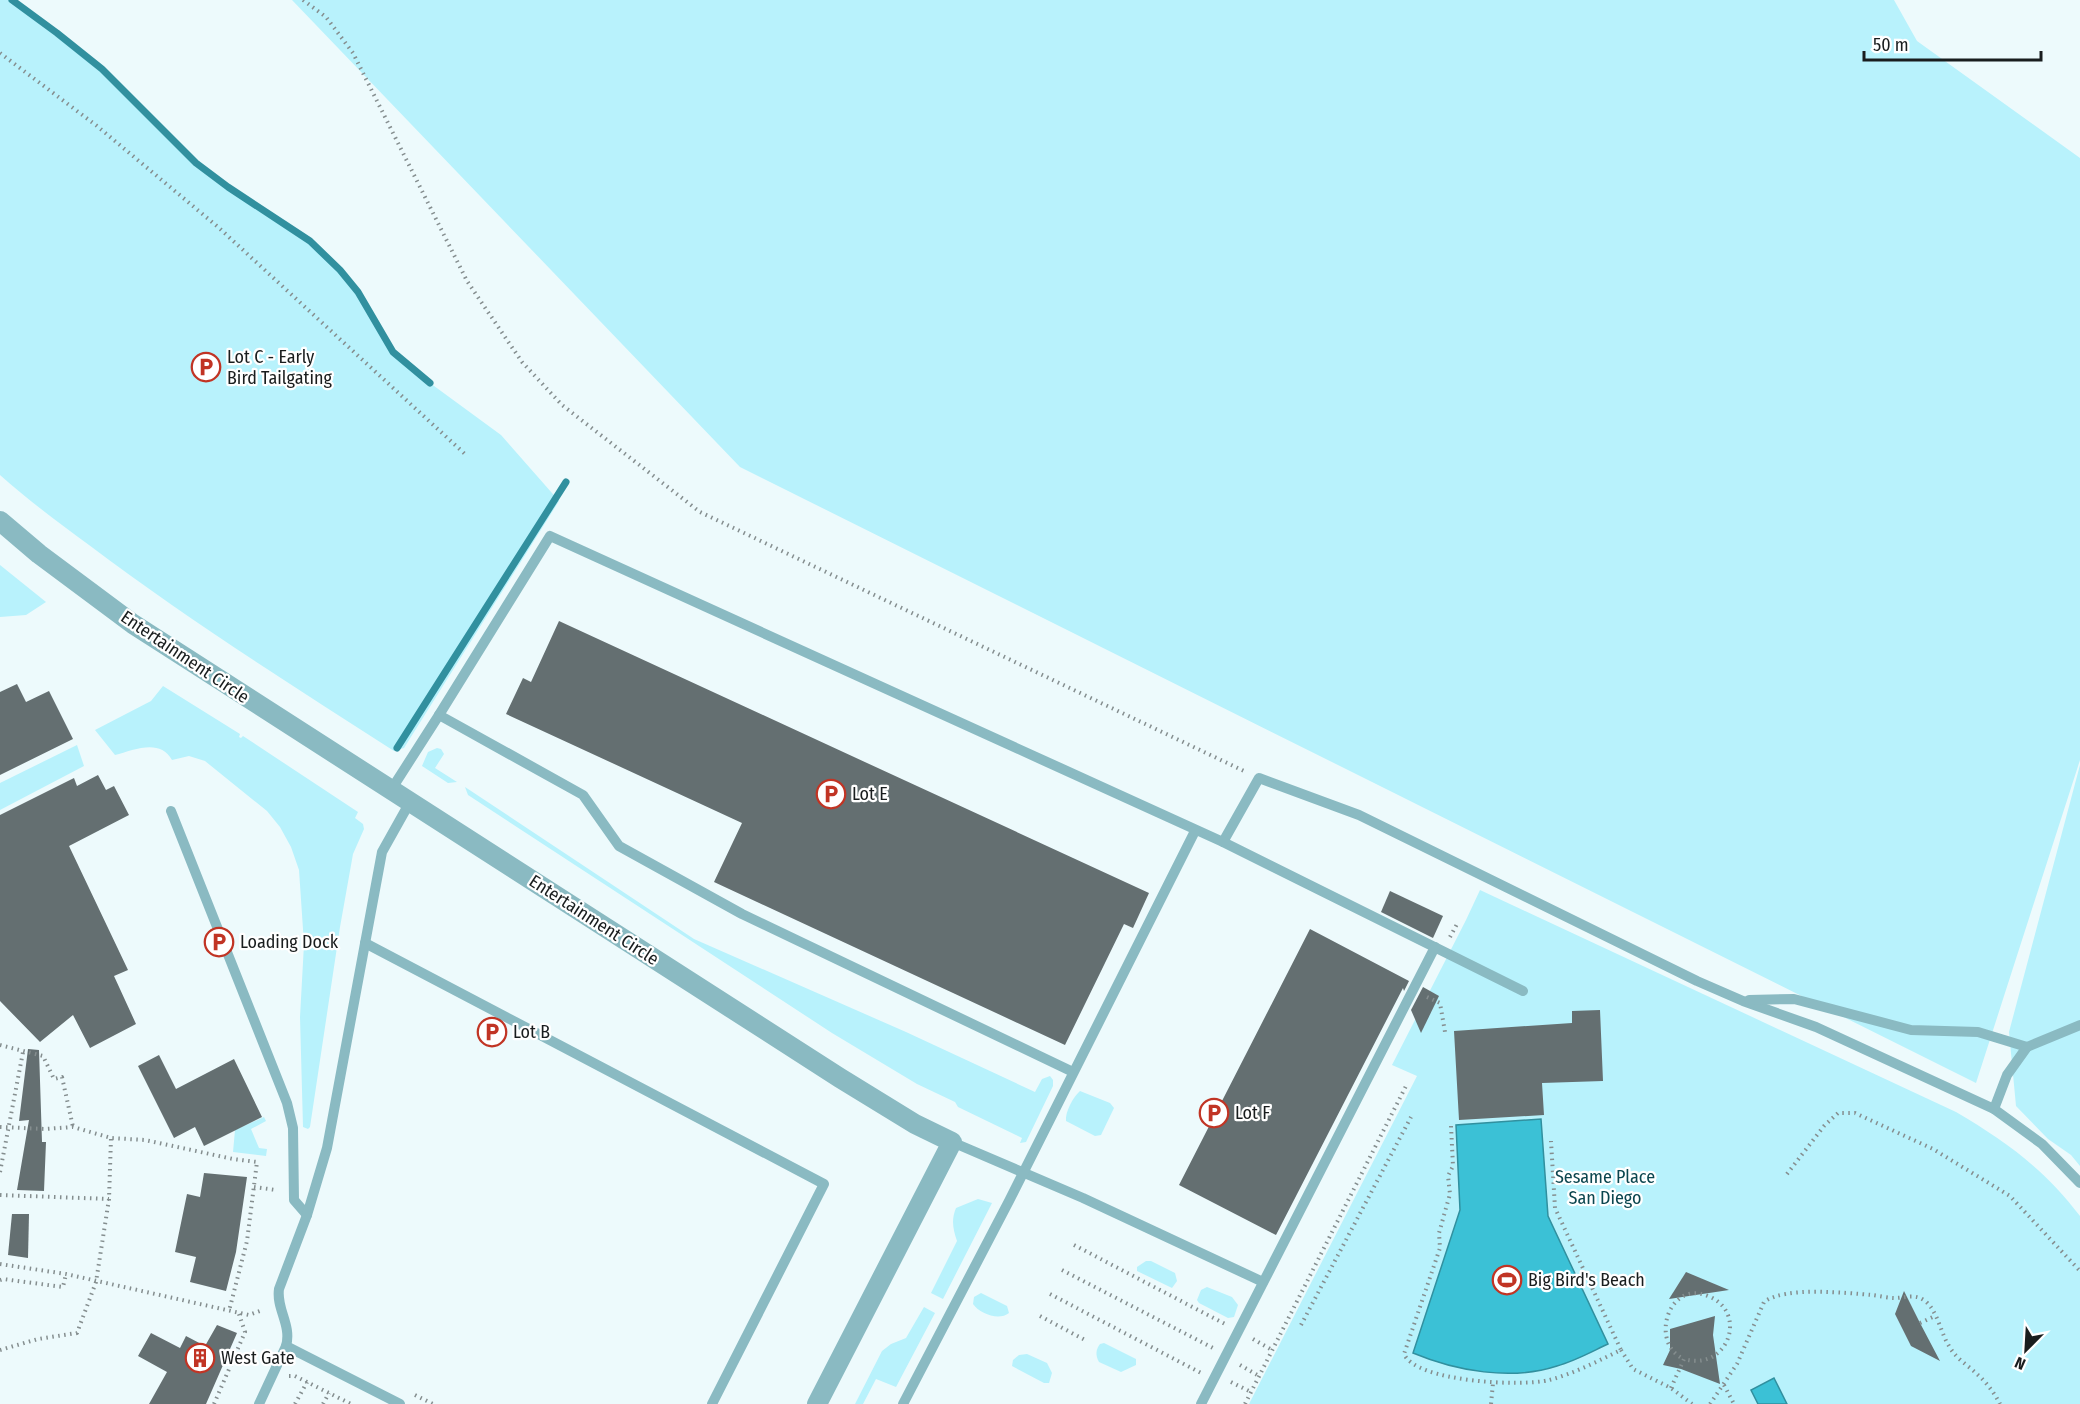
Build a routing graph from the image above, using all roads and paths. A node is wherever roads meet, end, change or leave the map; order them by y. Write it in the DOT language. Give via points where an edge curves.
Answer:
graph roads {
  1 [pos="303,0"];
  2 [pos="0,52"];
  3 [pos="466,455"];
  4 [pos="0,521"];
  5 [pos="440,715"];
  6 [pos="1259,778"];
  7 [pos="391,790"];
  8 [pos="410,802"];
  9 [pos="171,812"];
  10 [pos="1195,831"];
  11 [pos="1223,842"];
  12 [pos="365,943"];
  13 [pos="1435,946"];
  14 [pos="1413,990"];
  15 [pos="1523,992"];
  16 [pos="1743,1000"];
  17 [pos="2080,1025"];
  18 [pos="1445,1032"];
  19 [pos="0,1045"];
  20 [pos="2027,1047"];
  21 [pos="22,1052"];
  22 [pos="1073,1072"];
  23 [pos="1407,1084"];
  24 [pos="1994,1109"];
  25 [pos="1411,1116"];
  26 [pos="1451,1126"];
  27 [pos="0,1127"];
  28 [pos="73,1127"];
  29 [pos="8,1128"];
  30 [pos="111,1138"];
  31 [pos="1551,1141"];
  32 [pos="952,1142"];
  33 [pos="0,1172"];
  34 [pos="1022,1173"];
  35 [pos="1787,1174"];
  36 [pos="2080,1182"];
  37 [pos="254,1187"];
  38 [pos="276,1190"];
  39 [pos="0,1195"];
  40 [pos="108,1199"];
  41 [pos="307,1215"];
  42 [pos="1074,1245"];
  43 [pos="0,1264"];
  44 [pos="1062,1270"];
  45 [pos="2080,1272"];
  46 [pos="66,1274"];
  47 [pos="0,1280"];
  48 [pos="96,1282"];
  49 [pos="1263,1282"];
  50 [pos="1050,1294"];
  51 [pos="229,1311"];
  52 [pos="260,1311"];
  53 [pos="239,1314"];
  54 [pos="1040,1316"];
  55 [pos="1935,1316"];
  56 [pos="1920,1323"];
  57 [pos="1228,1325"];
  58 [pos="1301,1325"];
  59 [pos="1085,1340"];
  60 [pos="286,1346"];
  61 [pos="1215,1349"];
  62 [pos="0,1350"];
  63 [pos="1621,1350"];
  64 [pos="1684,1359"];
  65 [pos="1202,1373"];
  66 [pos="272,1376"];
  67 [pos="307,1382"];
  68 [pos="1493,1383"];
  69 [pos="1724,1385"];
  70 [pos="1671,1388"];
  71 [pos="329,1393"];
  72 [pos="214,1404"];
  73 [pos="259,1404"];
  74 [pos="295,1404"];
  75 [pos="323,1404"];
  76 [pos="351,1404"];
  77 [pos="400,1404"];
  78 [pos="712,1404"];
  79 [pos="817,1404"];
  80 [pos="903,1404"];
  81 [pos="1201,1404"];
  82 [pos="1245,1404"];
  83 [pos="1491,1404"];
  84 [pos="1692,1404"];
  85 [pos="1710,1404"];
  86 [pos="1734,1404"];
  87 [pos="2000,1404"];
  1 -- 6 [label="path" via="326,17 353,53 467,281 522,362 562,405 700,512"];
  2 -- 3 [label="path" via="97,126 218,227"];
  4 -- 7 [label="street, Entertainment Circle" via="133,624"];
  5 -- 7 [label="lane"];
  5 -- 10 [label="lane" via="550,536"];
  5 -- 22 [label="lane" via="583,795 618,846 742,914"];
  6 -- 11 [label="lane"];
  6 -- 16 [label="lane" via="1359,815"];
  7 -- 8 [label="street, Entertainment Circle"];
  8 -- 12 [label="lane" via="382,852"];
  8 -- 32 [label="street, Entertainment Circle" via="880,1103"];
  9 -- 41 [label="lane" via="287,1103 293,1128 294,1200"];
  10 -- 11 [label="lane"];
  10 -- 22 [label="lane"];
  11 -- 13 [label="lane"];
  12 -- 41 [label="lane" via="333,1119"];
  12 -- 78 [label="lane" via="824,1184"];
  13 -- 14 [label="lane"];
  13 -- 15 [label="lane"];
  14 -- 18 [label="path" via="1440,1004"];
  14 -- 49 [label="lane"];
  16 -- 20 [label="lane" via="1794,999 1911,1030 1978,1032"];
  16 -- 24 [label="lane" via="1827,1032"];
  17 -- 20 [label="lane"];
  19 -- 21 [label="path"];
  20 -- 24 [label="lane" via="2007,1075"];
  21 -- 28 [label="path" via="43,1056 54,1079 62,1077"];
  21 -- 29 [label="path"];
  22 -- 34 [label="lane"];
  23 -- 82 [label="path"];
  24 -- 36 [label="lane" via="2042,1144"];
  25 -- 58 [label="path"];
  26 -- 68 [label="path" via="1453,1166 1448,1176 1450,1194 1439,1233 1440,1248 1404,1354 1407,1360 1428,1370"];
  27 -- 29 [label="path"];
  28 -- 29 [label="path"];
  28 -- 30 [label="path"];
  29 -- 33 [label="path"];
  30 -- 37 [label="path" via="145,1140 257,1162"];
  30 -- 40 [label="path"];
  31 -- 63 [label="path" via="1555,1208"];
  32 -- 34 [label="lane"];
  32 -- 79 [label="street"];
  34 -- 49 [label="lane"];
  34 -- 80 [label="lane"];
  35 -- 45 [label="path" via="1838,1113 1855,1113 1933,1149 2010,1196"];
  37 -- 38 [label="path"];
  37 -- 51 [label="path" via="247,1241"];
  39 -- 40 [label="path"];
  40 -- 48 [label="path"];
  41 -- 60 [label="lane" via="279,1289 288,1330"];
  42 -- 57 [label="path"];
  43 -- 46 [label="path"];
  44 -- 61 [label="path"];
  46 -- 47 [label="path" via="63,1287"];
  46 -- 48 [label="path"];
  48 -- 51 [label="path"];
  48 -- 62 [label="path" via="77,1333"];
  49 -- 81 [label="lane"];
  50 -- 65 [label="path"];
  51 -- 53 [label="path"];
  52 -- 53 [label="path"];
  53 -- 72 [label="path" via="245,1332"];
  54 -- 59 [label="path"];
  55 -- 56 [label="path"];
  55 -- 69 [label="path" via="1928,1303 1911,1296 1823,1292 1769,1299 1764,1302"];
  55 -- 87 [label="path" via="1949,1347 1978,1374"];
  60 -- 66 [label="lane"];
  60 -- 77 [label="lane"];
  63 -- 68 [label="path" via="1548,1380"];
  63 -- 70 [label="path" via="1633,1369"];
  64 -- 64 [label="path" via="1708,1359 1728,1341 1729,1317 1720,1303 1707,1295 1686,1295 1667,1313 1666,1332 1673,1352"];
  64 -- 70 [label="path"];
  66 -- 67 [label="path" via="295,1376"];
  66 -- 73 [label="lane"];
  67 -- 71 [label="path"];
  67 -- 74 [label="path"];
  68 -- 83 [label="path"];
  69 -- 85 [label="path"];
  69 -- 86 [label="path"];
  70 -- 84 [label="path"];
  71 -- 75 [label="path"];
  71 -- 76 [label="path"];
}
